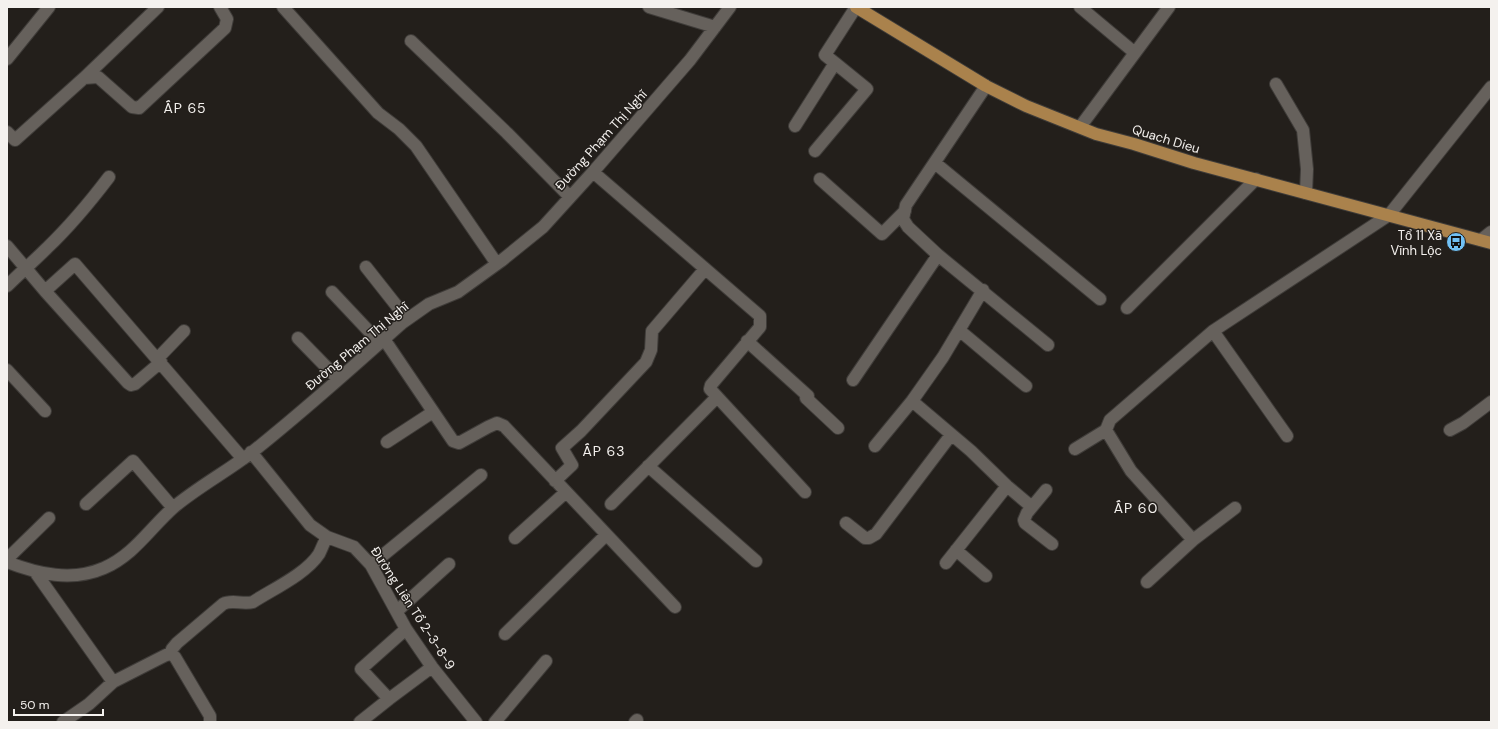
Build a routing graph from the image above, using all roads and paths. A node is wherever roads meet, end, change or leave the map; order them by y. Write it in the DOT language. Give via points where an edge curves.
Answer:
graph roads {
  1 [pos="49,7"];
  2 [pos="158,7"];
  3 [pos="220,7"];
  4 [pos="283,7"];
  5 [pos="648,7"];
  6 [pos="730,7"];
  7 [pos="1080,7"];
  8 [pos="1169,7"];
  9 [pos="859,8"];
  10 [pos="715,27"];
  11 [pos="411,41"];
  12 [pos="1135,53"];
  13 [pos="7,59"];
  14 [pos="835,63"];
  15 [pos="84,78"];
  16 [pos="1276,84"];
  17 [pos="986,86"];
  18 [pos="1491,87"];
  19 [pos="795,126"];
  20 [pos="1080,127"];
  21 [pos="7,132"];
  22 [pos="815,151"];
  23 [pos="935,163"];
  24 [pos="593,172"];
  25 [pos="110,177"];
  26 [pos="820,179"];
  27 [pos="1256,179"];
  28 [pos="1306,192"];
  29 [pos="570,197"];
  30 [pos="904,211"];
  31 [pos="1389,215"];
  32 [pos="1491,232"];
  33 [pos="1486,242"];
  34 [pos="7,246"];
  35 [pos="938,255"];
  36 [pos="497,264"];
  37 [pos="25,267"];
  38 [pos="366,267"];
  39 [pos="705,269"];
  40 [pos="7,286"];
  41 [pos="983,290"];
  42 [pos="45,291"];
  43 [pos="332,292"];
  44 [pos="1100,299"];
  45 [pos="1127,308"];
  46 [pos="407,319"];
  47 [pos="959,330"];
  48 [pos="184,331"];
  49 [pos="1213,331"];
  50 [pos="298,338"];
  51 [pos="382,341"];
  52 [pos="747,341"];
  53 [pos="1048,345"];
  54 [pos="159,360"];
  55 [pos="7,370"];
  56 [pos="338,380"];
  57 [pos="853,380"];
  58 [pos="1026,386"];
  59 [pos="717,397"];
  60 [pos="912,401"];
  61 [pos="1491,402"];
  62 [pos="44,411"];
  63 [pos="433,412"];
  64 [pos="838,428"];
  65 [pos="1106,430"];
  66 [pos="1450,430"];
  67 [pos="952,435"];
  68 [pos="1287,436"];
  69 [pos="387,442"];
  70 [pos="875,446"];
  71 [pos="1075,449"];
  72 [pos="247,456"];
  73 [pos="648,466"];
  74 [pos="481,475"];
  75 [pos="555,480"];
  76 [pos="1007,486"];
  77 [pos="1046,490"];
  78 [pos="566,492"];
  79 [pos="805,492"];
  80 [pos="86,504"];
  81 [pos="611,504"];
  82 [pos="1032,507"];
  83 [pos="173,508"];
  84 [pos="1235,508"];
  85 [pos="49,518"];
  86 [pos="846,523"];
  87 [pos="606,535"];
  88 [pos="327,537"];
  89 [pos="515,538"];
  90 [pos="1192,540"];
  91 [pos="1052,544"];
  92 [pos="956,550"];
  93 [pos="7,559"];
  94 [pos="756,561"];
  95 [pos="7,562"];
  96 [pos="946,563"];
  97 [pos="449,564"];
  98 [pos="371,565"];
  99 [pos="36,572"];
  100 [pos="986,576"];
  101 [pos="1147,582"];
  102 [pos="675,607"];
  103 [pos="397,611"];
  104 [pos="406,630"];
  105 [pos="505,634"];
  106 [pos="171,654"];
  107 [pos="546,661"];
  108 [pos="432,667"];
  109 [pos="113,682"];
  110 [pos="388,699"];
  111 [pos="63,722"];
  112 [pos="210,722"];
  113 [pos="360,722"];
  114 [pos="476,722"];
  115 [pos="495,722"];
  1 -- 13 [label="street"];
  2 -- 15 [label="street"];
  3 -- 15 [label="street" via="227,19 224,28 139,108 132,107 98,77"];
  4 -- 36 [label="street" via="378,113 416,146"];
  5 -- 10 [label="street"];
  6 -- 10 [label="street, Đường Phạm Thị Nghĩ"];
  7 -- 12 [label="street"];
  8 -- 12 [label="street"];
  9 -- 14 [label="street" via="825,55"];
  9 -- 17 [label="main road, Quach Dieu"];
  10 -- 24 [label="street, Đường Phạm Thị Nghĩ" via="690,60"];
  11 -- 29 [label="street" via="507,132"];
  12 -- 20 [label="street"];
  14 -- 19 [label="street"];
  14 -- 22 [label="street" via="867,89"];
  15 -- 21 [label="street" via="15,140"];
  16 -- 28 [label="street" via="1303,130 1307,169"];
  17 -- 20 [label="main road, Quach Dieu" via="1026,106"];
  17 -- 23 [label="street"];
  18 -- 31 [label="street"];
  20 -- 27 [label="main road, Quach Dieu" via="1096,134"];
  23 -- 30 [label="street"];
  23 -- 44 [label="street"];
  24 -- 29 [label="street, Đường Phạm Thị Nghĩ"];
  24 -- 39 [label="street"];
  25 -- 37 [label="street" via="81,213"];
  26 -- 30 [label="street" via="882,234"];
  27 -- 28 [label="main road, Quach Dieu"];
  27 -- 45 [label="street"];
  28 -- 31 [label="main road, Quach Dieu"];
  29 -- 36 [label="street, Đường Phạm Thị Nghĩ" via="542,227"];
  30 -- 35 [label="street" via="903,219 908,227"];
  31 -- 33 [label="main road, Quach Dieu"];
  31 -- 49 [label="street"];
  32 -- 33 [label="street"];
  34 -- 37 [label="street"];
  35 -- 41 [label="street"];
  35 -- 57 [label="street"];
  36 -- 46 [label="street, Đường Phạm Thị Nghĩ" via="458,292 429,304"];
  37 -- 40 [label="street"];
  37 -- 42 [label="street"];
  38 -- 46 [label="street"];
  39 -- 52 [label="street" via="760,316 760,327"];
  39 -- 75 [label="street" via="652,331 651,350 646,362 581,432 562,448 572,465"];
  41 -- 47 [label="street"];
  41 -- 53 [label="street"];
  42 -- 54 [label="street" via="131,385"];
  42 -- 54 [label="street, Đường Liên Tổ 2-3-8-9" via="75,264"];
  43 -- 51 [label="street"];
  46 -- 51 [label="street, Đường Phạm Thị Nghĩ"];
  47 -- 58 [label="street"];
  47 -- 60 [label="street"];
  48 -- 54 [label="street"];
  49 -- 65 [label="street" via="1110,420"];
  49 -- 68 [label="street"];
  50 -- 56 [label="street"];
  51 -- 56 [label="street, Đường Phạm Thị Nghĩ"];
  51 -- 63 [label="street"];
  52 -- 59 [label="street" via="711,386"];
  52 -- 64 [label="street" via="808,396 806,398"];
  54 -- 72 [label="street, Đường Liên Tổ 2-3-8-9"];
  55 -- 62 [label="street"];
  56 -- 72 [label="street, Đường Phạm Thị Nghĩ"];
  59 -- 73 [label="street"];
  59 -- 79 [label="street"];
  60 -- 67 [label="street"];
  60 -- 70 [label="street"];
  61 -- 66 [label="street"];
  63 -- 69 [label="street"];
  63 -- 75 [label="street" via="452,441 459,443 488,426 504,426"];
  65 -- 71 [label="street"];
  65 -- 90 [label="street" via="1131,470"];
  67 -- 76 [label="street"];
  67 -- 86 [label="street" via="876,534 865,538"];
  72 -- 83 [label="street, Đường Phạm Thị Nghĩ"];
  72 -- 88 [label="street, Đường Liên Tổ 2-3-8-9" via="307,522"];
  73 -- 81 [label="street"];
  73 -- 94 [label="street"];
  74 -- 98 [label="street"];
  75 -- 78 [label="street"];
  76 -- 82 [label="street"];
  76 -- 92 [label="street"];
  77 -- 82 [label="street"];
  78 -- 87 [label="street"];
  78 -- 89 [label="street"];
  80 -- 83 [label="street" via="133,461"];
  82 -- 91 [label="street" via="1024,521"];
  83 -- 99 [label="street, Đường Phạm Thị Nghĩ" via="135,547 103,568 84,574 59,576"];
  84 -- 90 [label="street"];
  85 -- 93 [label="street"];
  87 -- 102 [label="street"];
  87 -- 105 [label="street"];
  88 -- 98 [label="street, Đường Liên Tổ 2-3-8-9" via="354,548"];
  88 -- 106 [label="street" via="319,554 296,575 253,602 223,604 177,643"];
  90 -- 101 [label="street"];
  92 -- 96 [label="street"];
  92 -- 100 [label="street"];
  95 -- 99 [label="street, Đường Phạm Thị Nghĩ"];
  97 -- 103 [label="street"];
  98 -- 103 [label="street, Đường Liên Tổ 2-3-8-9"];
  99 -- 109 [label="street"];
  103 -- 104 [label="street, Đường Liên Tổ 2-3-8-9"];
  104 -- 108 [label="street, Đường Liên Tổ 2-3-8-9"];
  104 -- 110 [label="street" via="360,669"];
  106 -- 109 [label="street"];
  106 -- 112 [label="street" via="210,716"];
  107 -- 115 [label="street"];
  108 -- 110 [label="street"];
  108 -- 114 [label="street, Đường Liên Tổ 2-3-8-9"];
  109 -- 111 [label="street" via="89,704"];
  110 -- 113 [label="street"];
}
